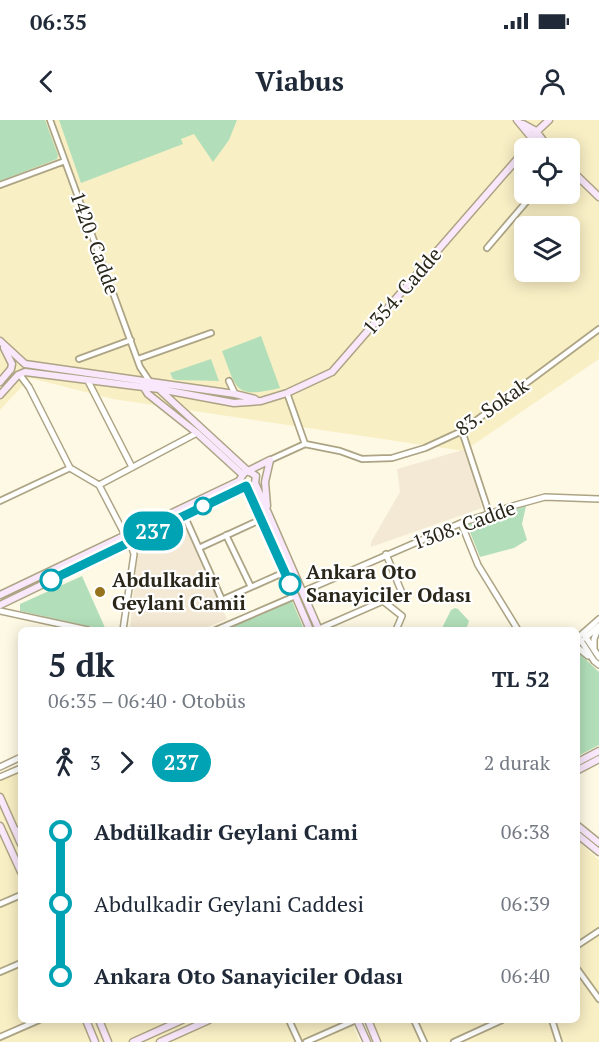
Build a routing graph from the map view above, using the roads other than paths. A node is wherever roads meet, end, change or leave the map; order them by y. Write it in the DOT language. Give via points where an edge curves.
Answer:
graph roads {
  1 [pos="50,120"];
  2 [pos="549,120"];
  3 [pos="519,121"];
  4 [pos="536,136"];
  5 [pos="65,161"];
  6 [pos="514,164"];
  7 [pos="580,179"];
  8 [pos="0,185"];
  9 [pos="599,197"];
  10 [pos="525,204"];
  11 [pos="487,248"];
  12 [pos="599,330"];
  13 [pos="211,333"];
  14 [pos="131,340"];
  15 [pos="1,341"];
  16 [pos="79,359"];
  17 [pos="138,359"];
  18 [pos="22,362"];
  19 [pos="11,367"];
  20 [pos="140,367"];
  21 [pos="21,374"];
  22 [pos="88,381"];
  23 [pos="0,382"];
  24 [pos="150,382"];
  25 [pos="142,384"];
  26 [pos="159,389"];
  27 [pos="226,393"];
  28 [pos="287,393"];
  29 [pos="184,394"];
  30 [pos="235,394"];
  31 [pos="0,395"];
  32 [pos="261,401"];
  33 [pos="225,402"];
  34 [pos="234,403"];
  35 [pos="180,407"];
  36 [pos="462,431"];
  37 [pos="196,433"];
  38 [pos="305,444"];
  39 [pos="270,460"];
  40 [pos="132,467"];
  41 [pos="70,468"];
  42 [pos="246,474"];
  43 [pos="256,482"];
  44 [pos="99,484"];
  45 [pos="247,486"];
  46 [pos="599,499"];
  47 [pos="0,501"];
  48 [pos="489,513"];
  49 [pos="268,514"];
  50 [pos="184,515"];
  51 [pos="262,519"];
  52 [pos="461,523"];
  53 [pos="125,535"];
  54 [pos="226,535"];
  55 [pos="130,543"];
  56 [pos="199,548"];
  57 [pos="386,554"];
  58 [pos="285,572"];
  59 [pos="251,587"];
  60 [pos="302,592"];
  61 [pos="0,595"];
  62 [pos="295,596"];
  63 [pos="383,601"];
  64 [pos="0,605"];
  65 [pos="0,611"];
  66 [pos="599,619"];
  67 [pos="74,627"];
  68 [pos="123,627"];
  69 [pos="223,627"];
  70 [pos="309,627"];
  71 [pos="318,627"];
  72 [pos="326,627"];
  73 [pos="397,627"];
  74 [pos="516,627"];
  75 [pos="599,627"];
  76 [pos="580,637"];
  77 [pos="580,649"];
  78 [pos="594,651"];
  79 [pos="597,661"];
  80 [pos="599,751"];
  81 [pos="18,758"];
  82 [pos="599,759"];
  83 [pos="580,761"];
  84 [pos="0,767"];
  85 [pos="18,769"];
  86 [pos="580,769"];
  87 [pos="0,777"];
  88 [pos="0,797"];
  89 [pos="0,826"];
  90 [pos="580,828"];
  91 [pos="18,830"];
  92 [pos="580,837"];
  93 [pos="2,838"];
  94 [pos="599,843"];
  95 [pos="599,852"];
  96 [pos="18,867"];
  97 [pos="18,895"];
  98 [pos="0,904"];
  99 [pos="599,932"];
  100 [pos="580,944"];
  101 [pos="18,964"];
  102 [pos="0,972"];
  103 [pos="580,973"];
  104 [pos="599,999"];
  105 [pos="32,1023"];
  106 [pos="87,1023"];
  107 [pos="100,1023"];
  108 [pos="175,1023"];
  109 [pos="202,1023"];
  110 [pos="290,1023"];
  111 [pos="349,1023"];
  112 [pos="358,1023"];
  113 [pos="369,1023"];
  114 [pos="415,1023"];
  115 [pos="495,1023"];
  116 [pos="553,1023"];
  117 [pos="0,1038"];
  118 [pos="95,1042"];
  119 [pos="108,1042"];
  120 [pos="133,1042"];
  121 [pos="160,1042"];
  122 [pos="299,1042"];
  123 [pos="306,1042"];
  124 [pos="367,1042"];
  125 [pos="377,1042"];
  126 [pos="424,1042"];
  127 [pos="454,1042"];
  128 [pos="559,1042"];
  1 -- 5 [label="street, 1420. Cadde"];
  2 -- 4 [label="main road, 1354. Cadde"];
  3 -- 4 [label="main road"];
  5 -- 8 [label="street"];
  5 -- 14 [label="street, 1420. Cadde"];
  6 -- 28 [label="main road, 1354. Cadde" via="332,372"];
  7 -- 9 [label="main road"];
  10 -- 11 [label="street"];
  12 -- 36 [label="street, 83. Sokak"];
  13 -- 17 [label="street"];
  14 -- 16 [label="street"];
  14 -- 17 [label="street, 1420. Cadde"];
  15 -- 18 [label="main road"];
  15 -- 19 [label="main road"];
  17 -- 20 [label="street, 1420. Cadde"];
  18 -- 19 [label="main road"];
  18 -- 21 [label="main road"];
  18 -- 25 [label="main road, 1354. Cadde"];
  19 -- 21 [label="main road"];
  19 -- 23 [label="main road"];
  20 -- 24 [label="street, 1420. Cadde"];
  20 -- 25 [label="street, 1420. Cadde"];
  21 -- 22 [label="main road, 1354. Cadde"];
  21 -- 31 [label="main road"];
  21 -- 41 [label="street"];
  22 -- 25 [label="main road, 1354. Cadde"];
  22 -- 40 [label="street"];
  24 -- 25 [label="main road, 1354. Cadde"];
  24 -- 26 [label="main road"];
  24 -- 27 [label="main road, 1354. Cadde"];
  25 -- 26 [label="main road, 1354. Cadde"];
  25 -- 37 [label="main road"];
  26 -- 29 [label="main road, 1354. Cadde"];
  26 -- 35 [label="main road"];
  27 -- 30 [label="main road, 1354. Cadde"];
  27 -- 30 [label="street" via="229,381"];
  27 -- 33 [label="main road"];
  28 -- 32 [label="main road, 1354. Cadde"];
  28 -- 38 [label="street"];
  29 -- 33 [label="main road, 1354. Cadde"];
  29 -- 35 [label="main road"];
  30 -- 32 [label="main road, 1354. Cadde"];
  30 -- 34 [label="main road"];
  32 -- 34 [label="main road, 1354. Cadde"];
  33 -- 34 [label="main road, 1354. Cadde"];
  35 -- 42 [label="main road"];
  36 -- 38 [label="street, 83. Sokak" via="393,458 362,459"];
  36 -- 48 [label="street"];
  37 -- 40 [label="street"];
  37 -- 42 [label="main road"];
  38 -- 39 [label="street"];
  39 -- 42 [label="main road"];
  39 -- 43 [label="main road"];
  39 -- 49 [label="main road" via="265,482"];
  40 -- 44 [label="street"];
  41 -- 44 [label="street"];
  41 -- 47 [label="street"];
  42 -- 43 [label="main road" via="256,476"];
  42 -- 45 [label="main road" via="242,481"];
  42 -- 53 [label="main road"];
  43 -- 45 [label="main road"];
  43 -- 49 [label="main road"];
  44 -- 53 [label="street"];
  45 -- 50 [label="main road"];
  45 -- 51 [label="main road"];
  46 -- 48 [label="street, 1308. Cadde" via="545,497"];
  48 -- 52 [label="street, 1308. Cadde"];
  49 -- 60 [label="main road"];
  50 -- 55 [label="main road"];
  50 -- 56 [label="street"];
  51 -- 54 [label="street"];
  51 -- 58 [label="main road"];
  52 -- 57 [label="street, 1308. Cadde"];
  52 -- 74 [label="street" via="478,565"];
  53 -- 55 [label="main road"];
  53 -- 61 [label="main road"];
  54 -- 56 [label="street"];
  54 -- 59 [label="street"];
  55 -- 64 [label="main road"];
  55 -- 68 [label="street" via="134,554"];
  56 -- 59 [label="street" via="222,600"];
  57 -- 60 [label="street, 1308. Cadde"];
  57 -- 63 [label="street" via="402,593"];
  58 -- 59 [label="street"];
  58 -- 62 [label="main road"];
  60 -- 71 [label="main road"];
  62 -- 69 [label="street"];
  62 -- 70 [label="main road"];
  63 -- 72 [label="street"];
  63 -- 73 [label="street" via="402,616"];
  65 -- 67 [label="street"];
  66 -- 76 [label="street"];
  75 -- 76 [label="street"];
  75 -- 78 [label="street"];
  76 -- 78 [label="street"];
  76 -- 79 [label="street"];
  77 -- 79 [label="street"];
  78 -- 79 [label="street"];
  80 -- 83 [label="main road"];
  81 -- 84 [label="street"];
  82 -- 86 [label="main road"];
  85 -- 87 [label="street"];
  88 -- 91 [label="main road"];
  89 -- 93 [label="main road"];
  90 -- 94 [label="main road"];
  92 -- 95 [label="main road"];
  93 -- 96 [label="main road"];
  97 -- 98 [label="street"];
  99 -- 100 [label="street"];
  101 -- 102 [label="street"];
  103 -- 104 [label="street"];
  105 -- 117 [label="street"];
  106 -- 118 [label="main road"];
  107 -- 119 [label="main road"];
  108 -- 120 [label="main road"];
  109 -- 121 [label="main road"];
  110 -- 122 [label="street"];
  111 -- 123 [label="street"];
  112 -- 124 [label="main road"];
  113 -- 125 [label="main road"];
  114 -- 126 [label="street"];
  115 -- 127 [label="street"];
  116 -- 128 [label="street"];
}
